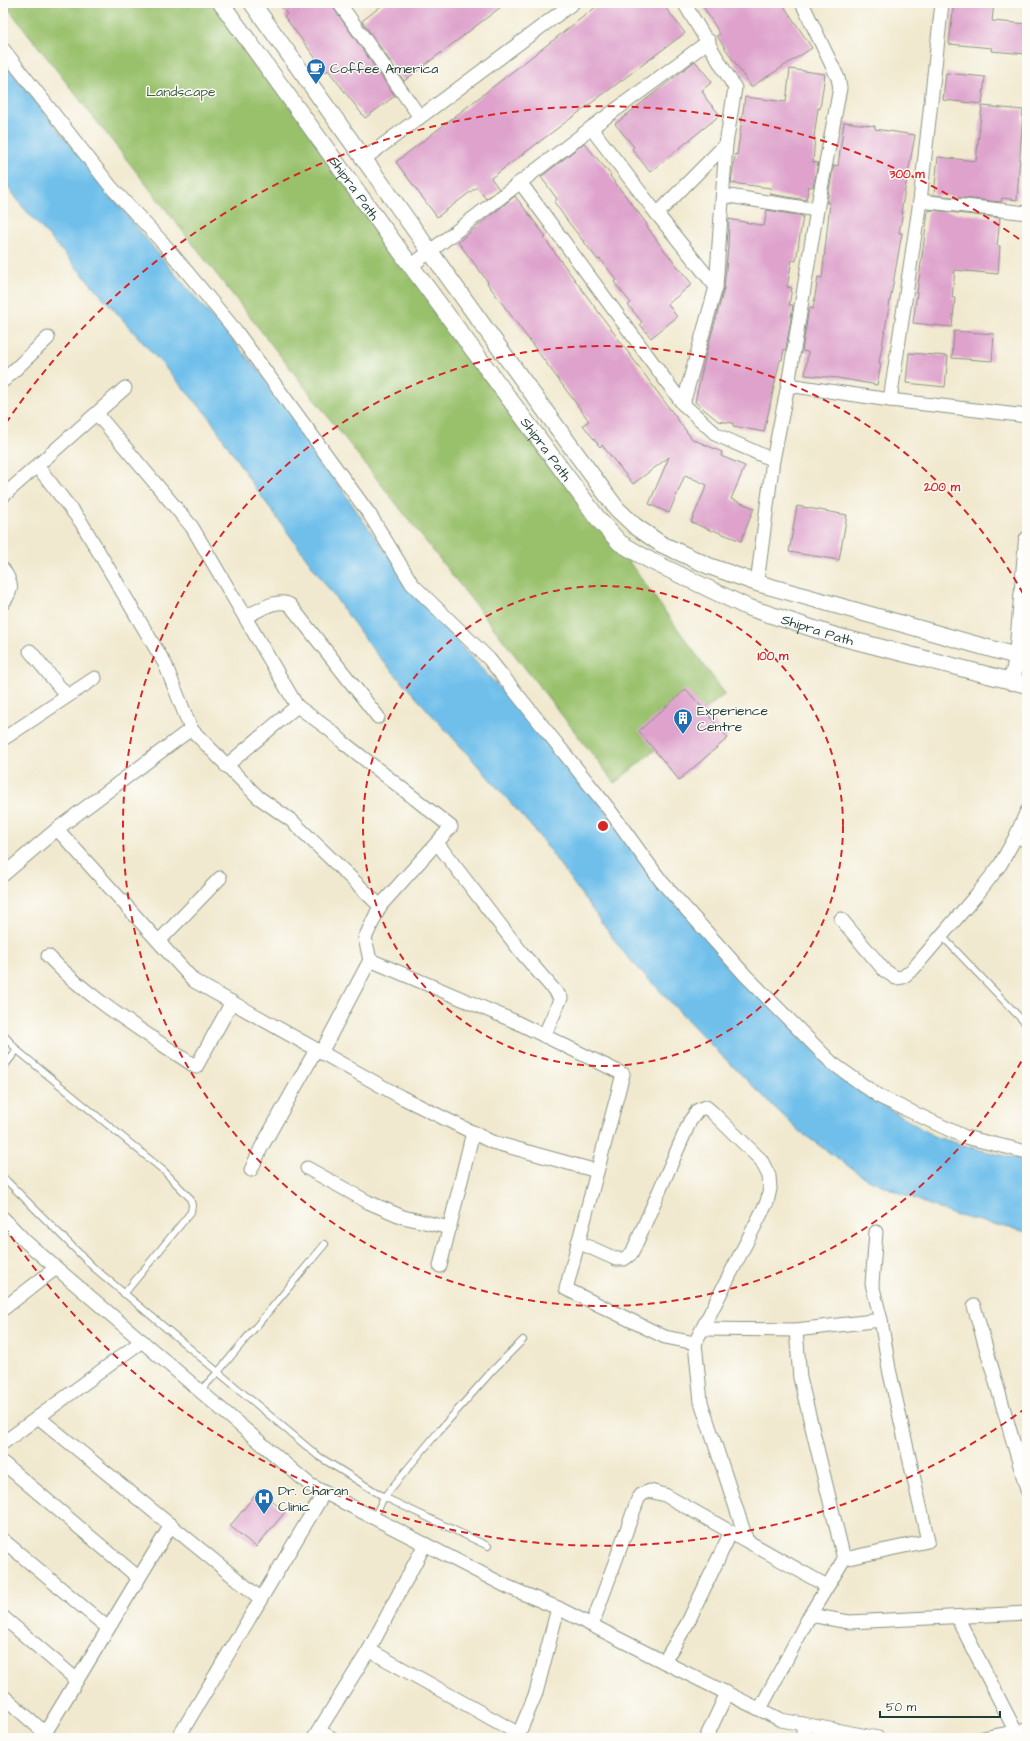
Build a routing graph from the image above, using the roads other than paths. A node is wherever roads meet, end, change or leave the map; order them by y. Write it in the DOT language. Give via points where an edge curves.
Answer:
graph roads {
  1 [pos="221,3"];
  2 [pos="252,3"];
  3 [pos="684,3"];
  4 [pos="802,3"];
  5 [pos="942,3"];
  6 [pos="569,4"];
  7 [pos="346,6"];
  8 [pos="709,41"];
  9 [pos="3,50"];
  10 [pos="420,117"];
  11 [pos="591,128"];
  12 [pos="726,144"];
  13 [pos="364,159"];
  14 [pos="520,182"];
  15 [pos="723,195"];
  16 [pos="920,201"];
  17 [pos="817,210"];
  18 [pos="1027,213"];
  19 [pos="657,214"];
  20 [pos="430,250"];
  21 [pos="411,266"];
  22 [pos="716,287"];
  23 [pos="48,338"];
  24 [pos="3,381"];
  25 [pos="788,385"];
  26 [pos="125,388"];
  27 [pos="890,400"];
  28 [pos="683,404"];
  29 [pos="97,414"];
  30 [pos="1027,416"];
  31 [pos="773,460"];
  32 [pos="38,466"];
  33 [pos="3,496"];
  34 [pos="1027,540"];
  35 [pos="3,568"];
  36 [pos="757,583"];
  37 [pos="3,603"];
  38 [pos="245,617"];
  39 [pos="30,651"];
  40 [pos="1022,658"];
  41 [pos="95,678"];
  42 [pos="1019,684"];
  43 [pos="67,696"];
  44 [pos="297,706"];
  45 [pos="378,717"];
  46 [pos="191,729"];
  47 [pos="3,738"];
  48 [pos="226,766"];
  49 [pos="1027,811"];
  50 [pos="57,829"];
  51 [pos="1015,838"];
  52 [pos="437,843"];
  53 [pos="1027,846"];
  54 [pos="3,876"];
  55 [pos="220,878"];
  56 [pos="380,906"];
  57 [pos="841,919"];
  58 [pos="942,936"];
  59 [pos="159,941"];
  60 [pos="48,956"];
  61 [pos="370,960"];
  62 [pos="232,1002"];
  63 [pos="1027,1025"];
  64 [pos="3,1034"];
  65 [pos="544,1036"];
  66 [pos="17,1050"];
  67 [pos="319,1052"];
  68 [pos="3,1068"];
  69 [pos="473,1132"];
  70 [pos="1027,1152"];
  71 [pos="307,1168"];
  72 [pos="251,1170"];
  73 [pos="597,1171"];
  74 [pos="3,1177"];
  75 [pos="3,1218"];
  76 [pos="450,1228"];
  77 [pos="876,1232"];
  78 [pos="578,1242"];
  79 [pos="325,1244"];
  80 [pos="440,1266"];
  81 [pos="56,1268"];
  82 [pos="124,1294"];
  83 [pos="974,1306"];
  84 [pos="3,1309"];
  85 [pos="881,1320"];
  86 [pos="702,1329"];
  87 [pos="796,1330"];
  88 [pos="523,1340"];
  89 [pos="142,1341"];
  90 [pos="695,1343"];
  91 [pos="218,1372"];
  92 [pos="200,1391"];
  93 [pos="38,1417"];
  94 [pos="3,1443"];
  95 [pos="3,1462"];
  96 [pos="1027,1490"];
  97 [pos="324,1492"];
  98 [pos="384,1497"];
  99 [pos="374,1518"];
  100 [pos="171,1525"];
  101 [pos="731,1532"];
  102 [pos="3,1540"];
  103 [pos="747,1541"];
  104 [pos="425,1544"];
  105 [pos="488,1546"];
  106 [pos="844,1559"];
  107 [pos="139,1578"];
  108 [pos="827,1586"];
  109 [pos="260,1599"];
  110 [pos="558,1608"];
  111 [pos="1027,1613"];
  112 [pos="810,1615"];
  113 [pos="3,1617"];
  114 [pos="957,1617"];
  115 [pos="592,1625"];
  116 [pos="108,1628"];
  117 [pos="369,1650"];
  118 [pos="664,1662"];
  119 [pos="77,1680"];
  120 [pos="726,1693"];
  121 [pos="3,1696"];
  122 [pos="760,1709"];
  123 [pos="803,1724"];
  124 [pos="1021,1731"];
  125 [pos="317,1734"];
  126 [pos="43,1735"];
  127 [pos="518,1736"];
  128 [pos="178,1738"];
  129 [pos="332,1738"];
  130 [pos="706,1738"];
  131 [pos="802,1738"];
  132 [pos="878,1738"];
  133 [pos="983,1738"];
  1 -- 21 [label="street, Shipra Path"];
  2 -- 13 [label="street, Shipra Path"];
  3 -- 8 [label="street"];
  4 -- 17 [label="street" via="838,78 840,88"];
  5 -- 16 [label="street"];
  6 -- 10 [label="street"];
  7 -- 10 [label="street"];
  8 -- 11 [label="street"];
  8 -- 12 [label="street" via="736,88"];
  9 -- 70 [label="street" via="111,187 163,243 236,331 370,515 412,584 489,659 608,808 661,881 745,976 832,1063 880,1097 965,1137"];
  10 -- 13 [label="street"];
  11 -- 14 [label="street"];
  11 -- 19 [label="street"];
  12 -- 15 [label="street"];
  12 -- 19 [label="street"];
  13 -- 20 [label="street, Shipra Path"];
  14 -- 20 [label="street"];
  14 -- 28 [label="street"];
  15 -- 17 [label="street"];
  15 -- 22 [label="street"];
  16 -- 18 [label="street"];
  16 -- 27 [label="street"];
  17 -- 25 [label="street"];
  19 -- 22 [label="street"];
  20 -- 21 [label="street"];
  20 -- 36 [label="street, Shipra Path" via="509,363 617,508 635,526 661,544 709,566"];
  21 -- 42 [label="street, Shipra Path" via="599,520 620,543 651,561 747,606 836,636"];
  22 -- 28 [label="street"];
  23 -- 24 [label="street"];
  25 -- 27 [label="street"];
  25 -- 31 [label="street"];
  26 -- 29 [label="street"];
  27 -- 30 [label="street"];
  28 -- 31 [label="street" via="717,435"];
  29 -- 32 [label="street"];
  29 -- 38 [label="street" via="192,527"];
  31 -- 36 [label="street"];
  32 -- 33 [label="street"];
  32 -- 46 [label="street" via="81,522 164,664"];
  34 -- 40 [label="street"];
  35 -- 37 [label="street" via="11,587 9,596"];
  36 -- 40 [label="street, Shipra Path"];
  38 -- 44 [label="street"];
  38 -- 45 [label="street" via="275,603 286,602 290,605"];
  39 -- 43 [label="street"];
  40 -- 42 [label="street"];
  41 -- 43 [label="street"];
  43 -- 47 [label="street"];
  44 -- 48 [label="street"];
  44 -- 52 [label="street" via="451,827"];
  46 -- 48 [label="street"];
  46 -- 50 [label="street"];
  48 -- 56 [label="street" via="258,797 292,821"];
  49 -- 51 [label="street"];
  50 -- 54 [label="street"];
  50 -- 59 [label="street"];
  51 -- 53 [label="lane"];
  51 -- 58 [label="street" via="1000,865"];
  52 -- 56 [label="street"];
  52 -- 65 [label="street" via="522,953 561,998"];
  55 -- 59 [label="street"];
  56 -- 61 [label="street" via="365,938"];
  57 -- 58 [label="street" via="884,970 896,978 903,977 912,969"];
  58 -- 63 [label="lane"];
  59 -- 62 [label="street" via="194,981"];
  60 -- 62 [label="street" via="64,973 108,1007 196,1067"];
  61 -- 65 [label="street"];
  61 -- 67 [label="street"];
  62 -- 67 [label="street"];
  64 -- 66 [label="lane"];
  65 -- 73 [label="street" via="623,1074"];
  66 -- 68 [label="lane"];
  66 -- 82 [label="lane" via="164,1171 190,1198 191,1212"];
  67 -- 69 [label="street" via="401,1097"];
  67 -- 72 [label="street" via="261,1148"];
  69 -- 73 [label="street" via="492,1142"];
  69 -- 76 [label="street"];
  71 -- 76 [label="street" via="368,1202 403,1216"];
  73 -- 78 [label="street"];
  74 -- 82 [label="lane" via="61,1236"];
  75 -- 81 [label="street"];
  76 -- 80 [label="street"];
  77 -- 85 [label="street" via="872,1284"];
  78 -- 86 [label="street" via="616,1259 624,1259 632,1253 690,1121 698,1110 706,1107 761,1160 770,1188 768,1202"];
  78 -- 90 [label="street" via="566,1288 665,1337"];
  79 -- 91 [label="lane"];
  81 -- 84 [label="street"];
  81 -- 89 [label="street"];
  82 -- 91 [label="lane"];
  83 -- 96 [label="street"];
  85 -- 87 [label="street"];
  85 -- 106 [label="street" via="889,1369 928,1541"];
  86 -- 87 [label="street"];
  86 -- 90 [label="street"];
  87 -- 106 [label="street" via="800,1378"];
  88 -- 98 [label="lane" via="492,1371"];
  89 -- 92 [label="street"];
  89 -- 93 [label="street"];
  90 -- 103 [label="street" via="701,1402"];
  91 -- 92 [label="lane"];
  91 -- 98 [label="lane" via="318,1456"];
  92 -- 97 [label="street" via="310,1485"];
  93 -- 94 [label="street"];
  93 -- 100 [label="street"];
  95 -- 107 [label="street"];
  97 -- 99 [label="street"];
  97 -- 109 [label="street"];
  98 -- 99 [label="lane"];
  98 -- 105 [label="lane"];
  99 -- 104 [label="street"];
  100 -- 107 [label="street"];
  100 -- 109 [label="street"];
  101 -- 103 [label="street"];
  101 -- 115 [label="street" via="665,1495 650,1491 642,1494"];
  101 -- 118 [label="street" via="687,1624"];
  102 -- 116 [label="street"];
  103 -- 108 [label="street"];
  104 -- 110 [label="street" via="508,1587"];
  104 -- 117 [label="street"];
  106 -- 108 [label="street"];
  107 -- 116 [label="street"];
  108 -- 112 [label="street"];
  109 -- 128 [label="street"];
  110 -- 115 [label="street"];
  110 -- 127 [label="street" via="536,1693"];
  111 -- 114 [label="street"];
  112 -- 114 [label="street" via="849,1622"];
  112 -- 122 [label="street"];
  113 -- 119 [label="street"];
  114 -- 124 [label="street"];
  115 -- 118 [label="street"];
  116 -- 119 [label="street"];
  117 -- 125 [label="street"];
  117 -- 127 [label="street"];
  118 -- 120 [label="street"];
  119 -- 126 [label="street"];
  120 -- 122 [label="street"];
  120 -- 130 [label="street"];
  121 -- 126 [label="street"];
  122 -- 123 [label="street" via="781,1720"];
  123 -- 131 [label="street"];
  123 -- 132 [label="street"];
  124 -- 133 [label="street"];
  125 -- 129 [label="street"];
}
